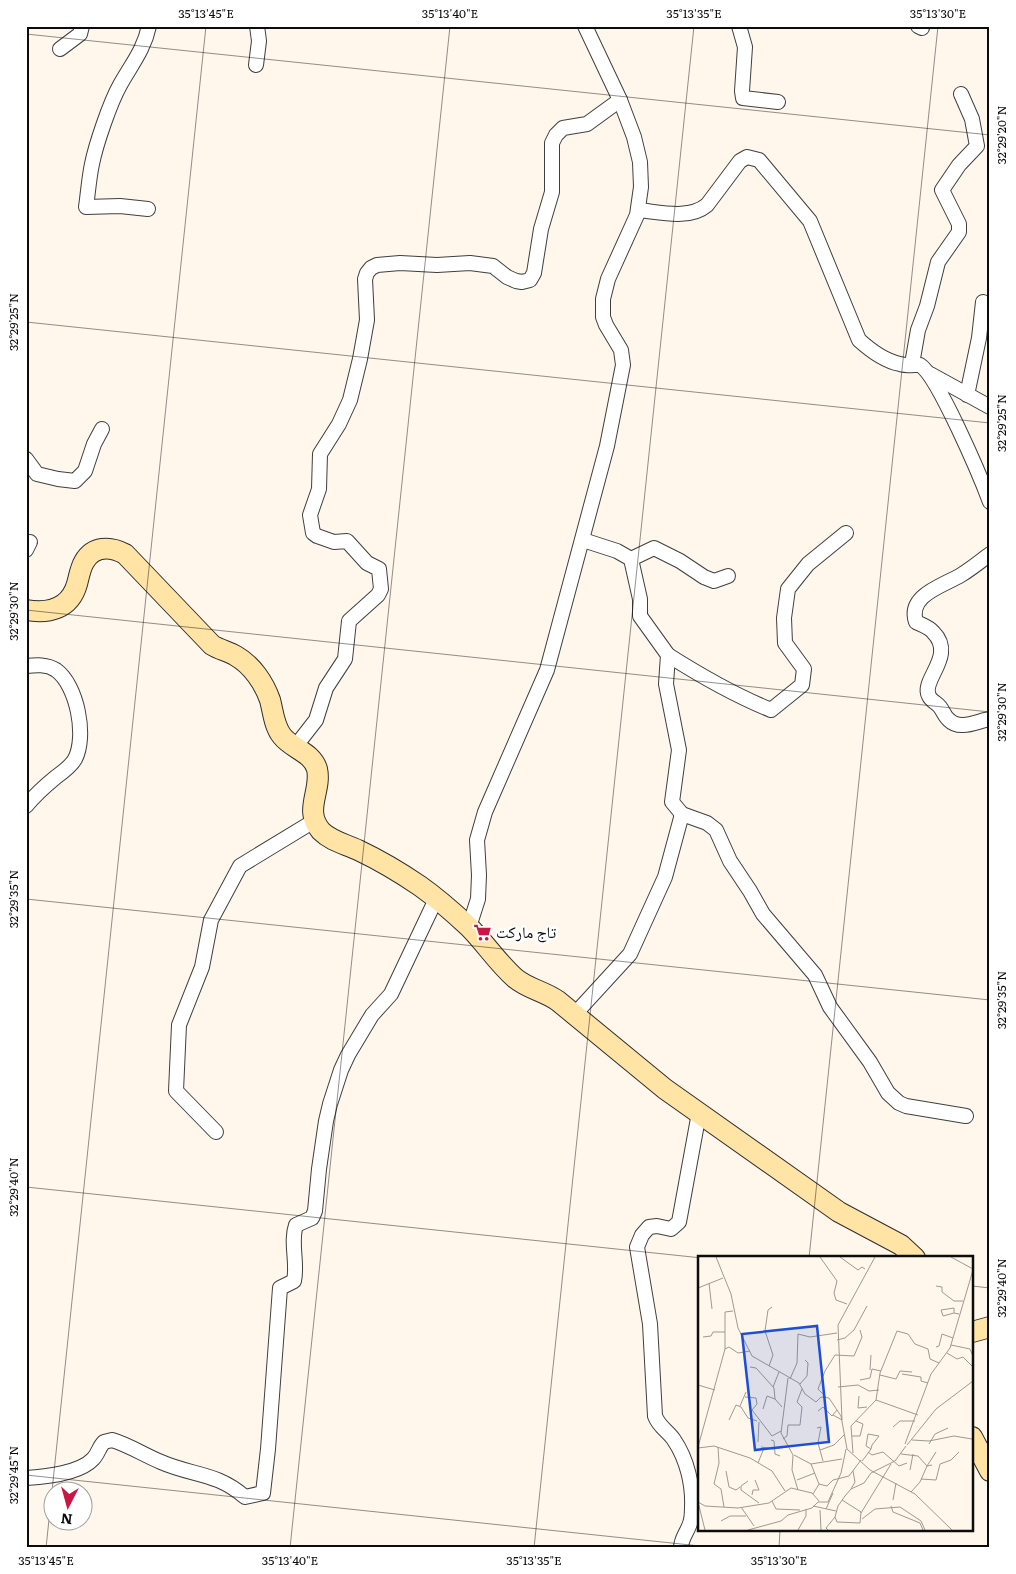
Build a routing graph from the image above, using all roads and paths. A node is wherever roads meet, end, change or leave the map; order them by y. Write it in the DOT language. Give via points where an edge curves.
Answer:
graph roads {
  1 [pos="82,26"];
  2 [pos="149,26"];
  3 [pos="257,26"];
  4 [pos="585,26"];
  5 [pos="739,26"];
  6 [pos="60,49"];
  7 [pos="256,65"];
  8 [pos="961,94"];
  9 [pos="620,100"];
  10 [pos="778,102"];
  11 [pos="148,209"];
  12 [pos="638,210"];
  13 [pos="983,302"];
  14 [pos="912,364"];
  15 [pos="930,374"];
  16 [pos="967,395"];
  17 [pos="990,407"];
  18 [pos="102,429"];
  19 [pos="26,459"];
  20 [pos="990,502"];
  21 [pos="846,533"];
  22 [pos="583,540"];
  23 [pos="990,554"];
  24 [pos="631,559"];
  25 [pos="728,576"];
  26 [pos="26,610"];
  27 [pos="668,655"];
  28 [pos="26,666"];
  29 [pos="990,720"];
  30 [pos="296,748"];
  31 [pos="26,806"];
  32 [pos="682,814"];
  33 [pos="314,821"];
  34 [pos="436,899"];
  35 [pos="469,927"];
  36 [pos="575,1014"];
  37 [pos="699,1113"];
  38 [pos="966,1116"];
  39 [pos="216,1132"];
  40 [pos="913,1256"];
  41 [pos="990,1327"];
  42 [pos="974,1331"];
  43 [pos="974,1441"];
  44 [pos="990,1471"];
  45 [pos="26,1478"];
  46 [pos="681,1548"];
  1 -- 6 [label="street" via="80,34"];
  2 -- 11 [label="street" via="102,130 92,163 86,206"];
  3 -- 7 [label="street"];
  4 -- 9 [label="street"];
  5 -- 10 [label="street" via="745,47 743,98"];
  8 -- 14 [label="street" via="972,120 976,146 958,165 942,190 959,224 959,232 938,262 918,330"];
  9 -- 12 [label="street" via="640,162"];
  9 -- 30 [label="street" via="587,124 563,128 552,143 552,192 530,280 516,281 493,266 470,263 377,265 367,273 367,320 352,392 339,424 320,454 319,489 310,514 313,532 317,536 334,542 347,541 367,563 379,569 380,589 378,595 349,621 345,659 326,688 316,720"];
  12 -- 14 [label="street" via="686,214 700,210 740,162 747,157 759,160 810,221 859,340 868,349 894,362"];
  12 -- 22 [label="street" via="608,279 603,299 606,325 621,350 623,365"];
  13 -- 16 [label="street"];
  14 -- 15 [label="street" via="920,365"];
  15 -- 16 [label="street"];
  15 -- 20 [label="street"];
  16 -- 17 [label="street"];
  18 -- 19 [label="street" via="85,471 75,481 37,474"];
  21 -- 27 [label="street" via="808,564 788,589 785,643 804,669 802,685 771,710 743,699"];
  22 -- 24 [label="street"];
  22 -- 35 [label="street" via="547,670 481,823 477,851 478,899"];
  23 -- 29 [label="street" via="961,575 933,588 920,600 914,614 916,622 932,630 940,644 940,664 927,686 928,696 956,724"];
  24 -- 25 [label="street" via="654,548 714,581"];
  24 -- 27 [label="street" via="640,599 640,616"];
  26 -- 30 [label="street" via="46,612 62,605 72,594 83,563 96,550 104,548 125,554 212,645 238,656 254,672 266,691 281,736"];
  27 -- 32 [label="street" via="666,684 680,750 672,802"];
  28 -- 31 [label="street" via="47,666 63,677 76,702 80,726 75,759"];
  30 -- 33 [label="street" via="310,757 316,769 318,778 312,805"];
  32 -- 36 [label="street" via="665,877 630,954"];
  32 -- 38 [label="street" via="707,823 716,830 730,861 763,914 815,975 830,1007 888,1093 906,1106"];
  33 -- 34 [label="street" via="332,840 359,850"];
  33 -- 39 [label="street" via="240,866 211,920 202,967 179,1025 176,1091"];
  34 -- 35 [label="street"];
  34 -- 45 [label="street" via="390,994 372,1015 348,1054 330,1104 315,1211 312,1218 296,1225 296,1274 294,1281 280,1288 263,1493 245,1497 214,1477 176,1468 112,1440 104,1442 82,1467"];
  35 -- 36 [label="street" via="516,979 549,994"];
  36 -- 37 [label="street"];
  37 -- 40 [label="street" via="839,1212 901,1245"];
  37 -- 46 [label="street" via="678,1224 669,1229 649,1227 640,1239 637,1251 650,1324 655,1416 682,1455 692,1492 691,1520"];
  41 -- 42 [label="street"];
  43 -- 44 [label="street"];
}
